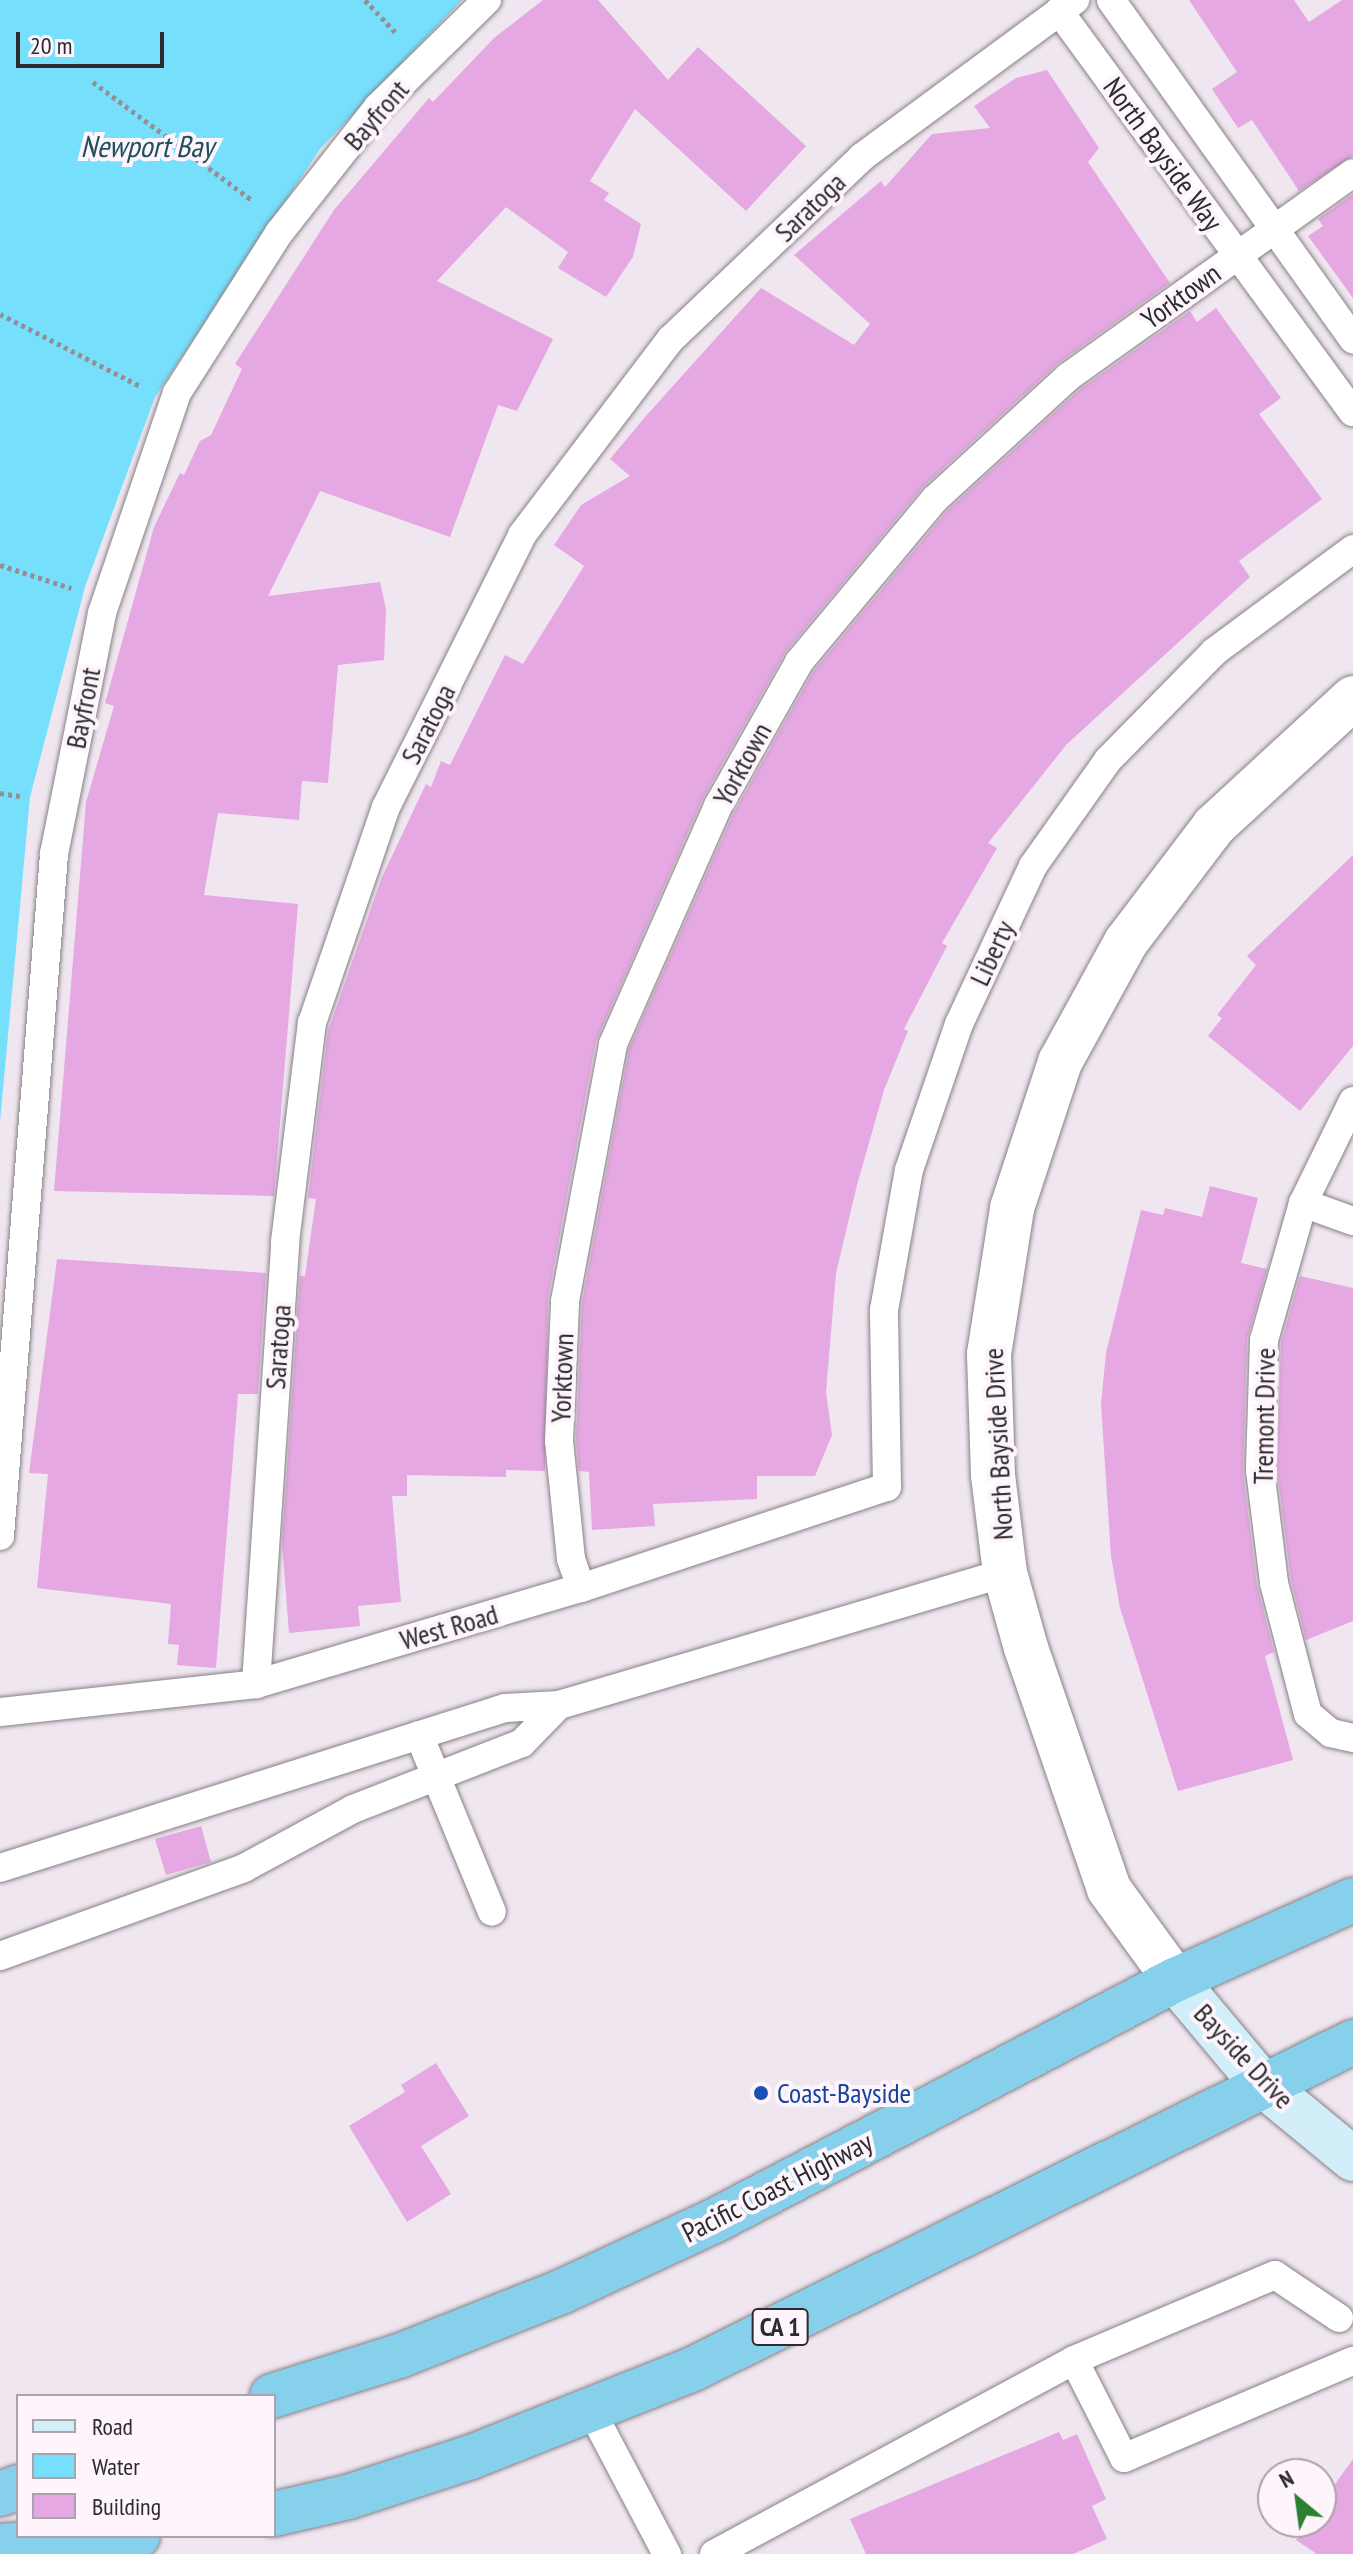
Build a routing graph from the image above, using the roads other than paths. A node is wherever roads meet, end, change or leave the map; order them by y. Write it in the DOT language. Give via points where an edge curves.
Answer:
graph roads {
  1 [pos="487,0"];
  2 [pos="1111,0"];
  3 [pos="1067,6"];
  4 [pos="1353,173"];
  5 [pos="1275,230"];
  6 [pos="1238,256"];
  7 [pos="1353,339"];
  8 [pos="1353,412"];
  9 [pos="1353,549"];
  10 [pos="1353,698"];
  11 [pos="1353,1101"];
  12 [pos="1303,1203"];
  13 [pos="1353,1221"];
  14 [pos="887,1487"];
  15 [pos="0,1536"];
  16 [pos="1005,1573"];
  17 [pos="581,1588"];
  18 [pos="256,1684"];
  19 [pos="559,1705"];
  20 [pos="0,1712"];
  21 [pos="419,1735"];
  22 [pos="1342,1735"];
  23 [pos="435,1777"];
  24 [pos="0,1868"];
  25 [pos="1353,1900"];
  26 [pos="492,1912"];
  27 [pos="0,1956"];
  28 [pos="1175,1980"];
  29 [pos="1353,2042"];
  30 [pos="1262,2084"];
  31 [pos="1353,2159"];
  32 [pos="1346,2310"];
  33 [pos="1353,2346"];
  34 [pos="1074,2360"];
  35 [pos="1353,2361"];
  36 [pos="276,2395"];
  37 [pos="592,2412"];
  38 [pos="276,2514"];
  39 [pos="110,2538"];
  40 [pos="0,2546"];
  41 [pos="667,2554"];
  42 [pos="714,2554"];
  1 -- 15 [label="lane, Bayfront" via="378,107 288,222 177,393 102,613 54,854"];
  2 -- 5 [label="lane, North Bayside Way"];
  3 -- 6 [label="lane, North Bayside Way"];
  3 -- 18 [label="lane, Saratoga" via="862,157 671,339 522,535 386,807 312,1023 285,1242"];
  4 -- 5 [label="lane, Yorktown"];
  5 -- 6 [label="lane, Yorktown"];
  5 -- 7 [label="lane, North Bayside Way"];
  6 -- 8 [label="lane, North Bayside Way"];
  6 -- 17 [label="lane, Yorktown" via="1068,377 935,499 799,662 718,806 613,1044 565,1301 559,1441 571,1559"];
  9 -- 14 [label="lane, Liberty" via="1214,652 1108,760 1033,866 959,1024 909,1170 884,1310"];
  10 -- 16 [label="street, North Bayside Drive" via="1214,826 1126,942 1060,1062 1012,1208 989,1354 993,1475"];
  11 -- 12 [label="lane, Tremont Drive"];
  12 -- 13 [label="lane"];
  12 -- 22 [label="lane, Tremont Drive" via="1264,1340 1260,1470 1274,1583 1308,1714"];
  14 -- 17 [label="lane, West Road"];
  16 -- 19 [label="lane"];
  16 -- 28 [label="street, North Bayside Drive" via="1054,1739 1109,1889"];
  17 -- 18 [label="lane, West Road"];
  18 -- 20 [label="lane, West Road"];
  19 -- 21 [label="lane" via="505,1708"];
  19 -- 23 [label="lane" via="522,1743"];
  21 -- 23 [label="lane"];
  21 -- 24 [label="lane"];
  23 -- 26 [label="lane"];
  23 -- 27 [label="lane" via="353,1809 244,1868"];
  25 -- 28 [label="highway, Pacific Coast Highway"];
  28 -- 30 [label="main road, Bayside Drive"];
  28 -- 36 [label="highway, Pacific Coast Highway" via="714,2221 563,2291 399,2356"];
  29 -- 30 [label="highway, CA 1"];
  30 -- 31 [label="main road, Bayside Drive"];
  30 -- 37 [label="highway, CA 1" via="809,2313"];
  32 -- 33 [label="lane"];
  32 -- 34 [label="lane" via="1275,2275"];
  34 -- 35 [label="lane" via="1124,2458"];
  34 -- 42 [label="lane"];
  37 -- 38 [label="highway, CA 1" via="362,2493"];
  37 -- 41 [label="lane"];
  39 -- 40 [label="highway"];
}
